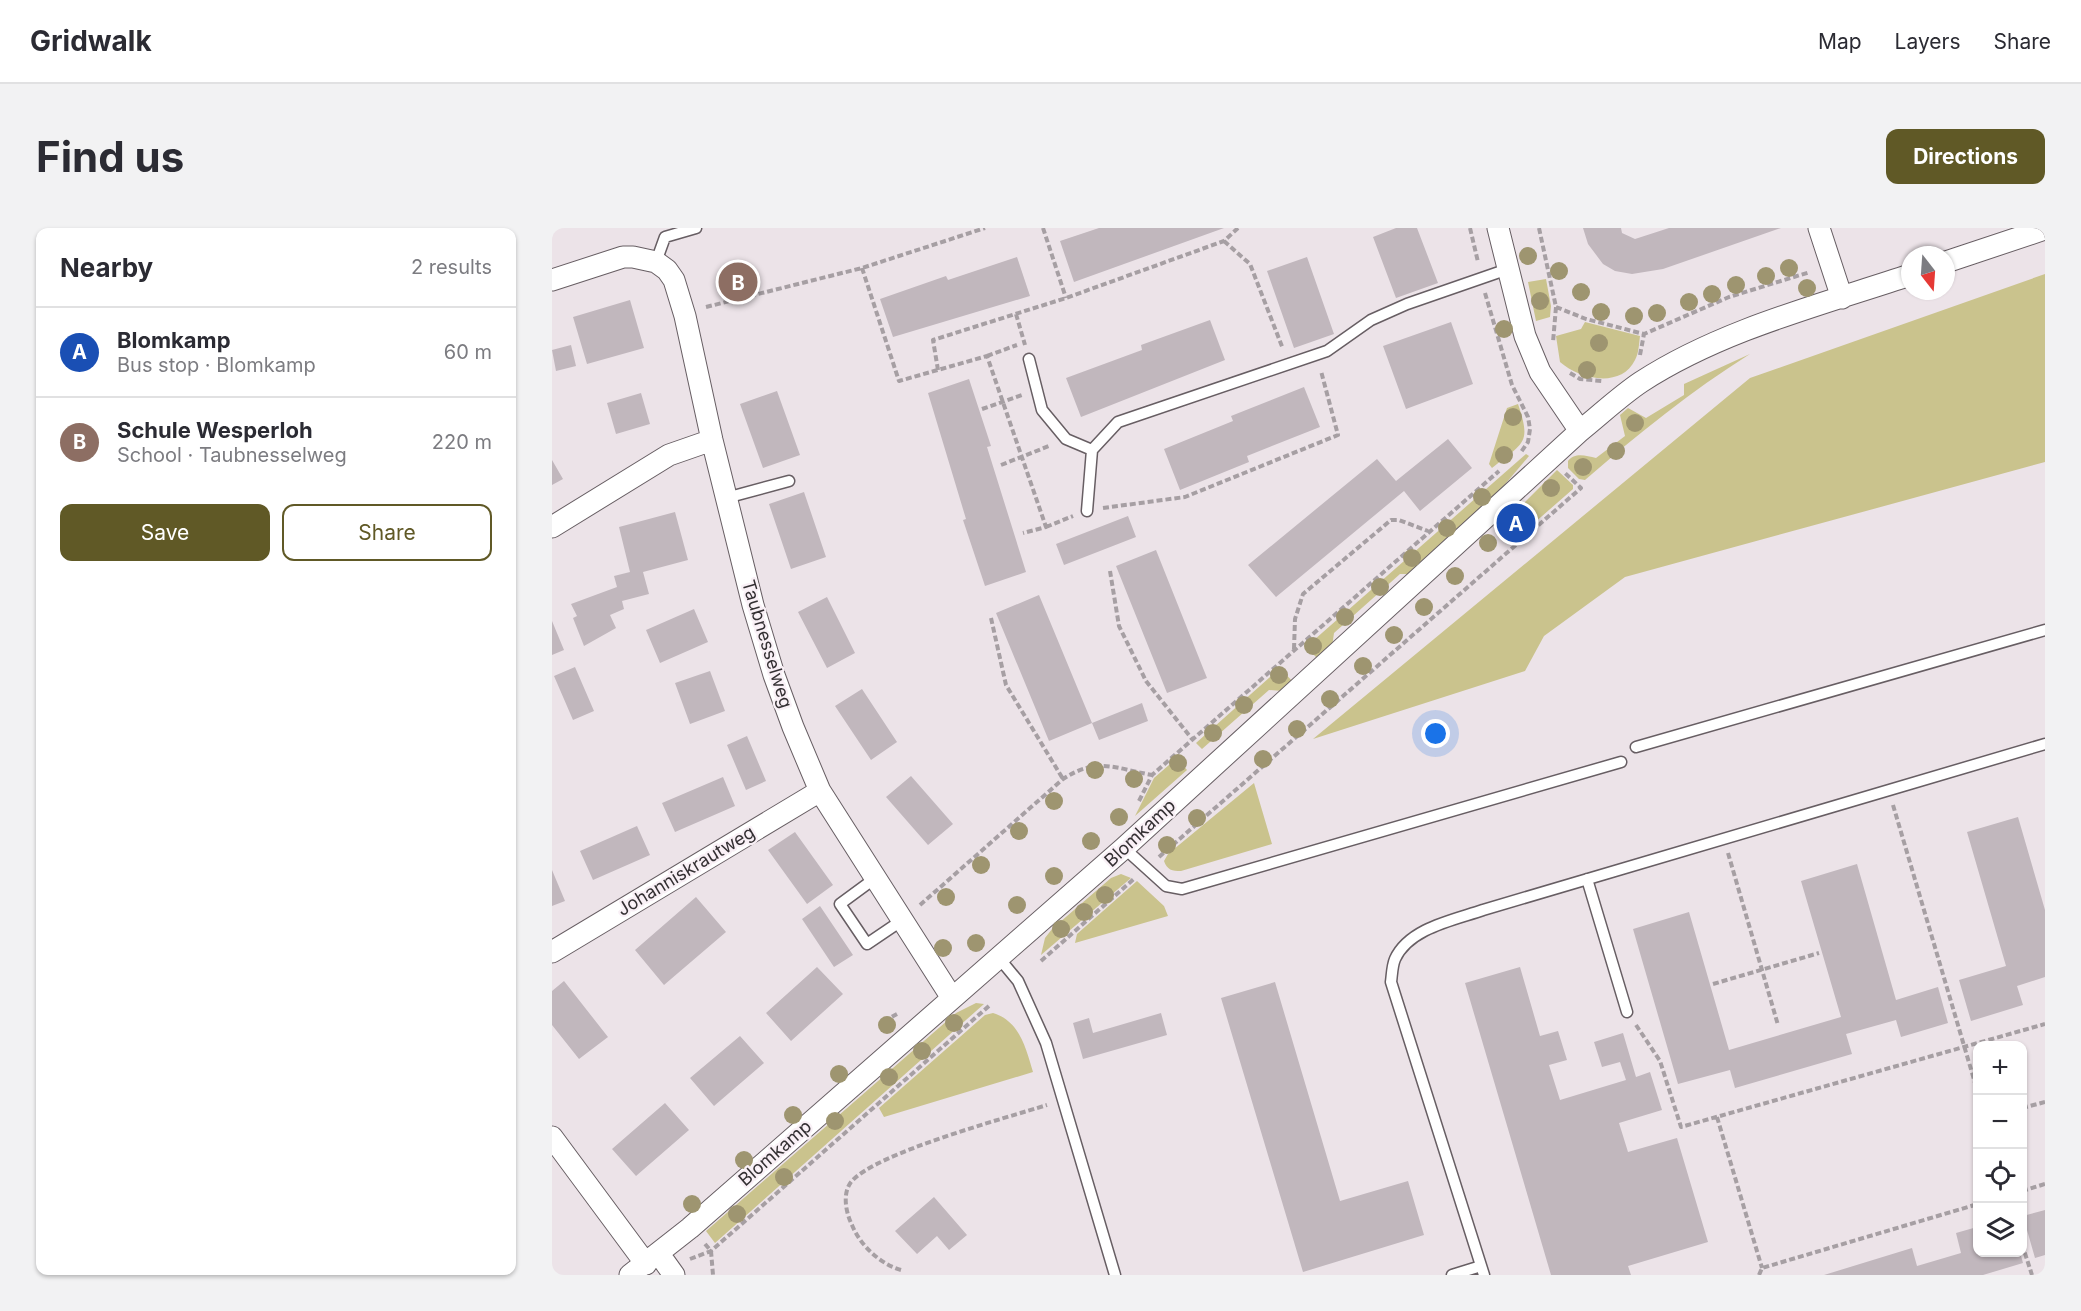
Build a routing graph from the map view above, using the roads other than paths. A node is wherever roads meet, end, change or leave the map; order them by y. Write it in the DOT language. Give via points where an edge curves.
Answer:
graph roads {
  1 [pos="696,228"];
  2 [pos="1498,228"];
  3 [pos="1820,228"];
  4 [pos="2045,228"];
  5 [pos="1955,259"];
  6 [pos="656,262"];
  7 [pos="1508,269"];
  8 [pos="1901,277"];
  9 [pos="552,280"];
  10 [pos="1842,298"];
  11 [pos="1029,359"];
  12 [pos="1580,431"];
  13 [pos="712,440"];
  14 [pos="1092,450"];
  15 [pos="789,481"];
  16 [pos="726,498"];
  17 [pos="1087,511"];
  18 [pos="552,527"];
  19 [pos="2045,630"];
  20 [pos="2045,744"];
  21 [pos="1636,747"];
  22 [pos="1621,762"];
  23 [pos="820,791"];
  24 [pos="1124,848"];
  25 [pos="874,879"];
  26 [pos="1587,879"];
  27 [pos="907,916"];
  28 [pos="552,952"];
  29 [pos="999,958"];
  30 [pos="952,998"];
  31 [pos="1627,1012"];
  32 [pos="552,1137"];
  33 [pos="645,1265"];
  34 [pos="1482,1271"];
  35 [pos="674,1275"];
  36 [pos="1115,1275"];
  37 [pos="1452,1275"];
  1 -- 6 [label="lane" via="665,237"];
  2 -- 7 [label="street"];
  3 -- 10 [label="street"];
  4 -- 5 [label="street"];
  6 -- 9 [label="street" via="623,257"];
  6 -- 13 [label="street, Taubnesselweg" via="667,270 679,293"];
  7 -- 12 [label="street" via="1525,336 1540,372"];
  7 -- 14 [label="lane" via="1371,320 1327,351 1118,422"];
  8 -- 10 [label="street, Blomkamp"];
  10 -- 12 [label="street, Blomkamp" via="1705,348 1641,382"];
  11 -- 14 [label="lane" via="1042,411 1066,439"];
  12 -- 24 [label="street, Blomkamp"];
  13 -- 16 [label="street, Taubnesselweg"];
  13 -- 18 [label="street" via="669,455"];
  14 -- 17 [label="lane"];
  15 -- 16 [label="lane"];
  16 -- 23 [label="street, Taubnesselweg" via="774,675"];
  19 -- 21 [label="lane"];
  20 -- 26 [label="lane"];
  22 -- 24 [label="lane" via="1182,889 1166,886"];
  23 -- 25 [label="street, Taubnesselweg"];
  23 -- 28 [label="street, Johanniskrautweg"];
  24 -- 29 [label="street, Blomkamp"];
  25 -- 27 [label="street, Taubnesselweg"];
  25 -- 27 [label="lane" via="840,904 867,944"];
  26 -- 31 [label="lane"];
  26 -- 34 [label="lane" via="1422,932 1405,943 1395,960 1391,982"];
  27 -- 30 [label="street, Taubnesselweg"];
  29 -- 30 [label="street, Blomkamp"];
  29 -- 36 [label="lane" via="1018,981 1034,1012 1064,1099"];
  30 -- 33 [label="street, Blomkamp"];
  32 -- 33 [label="street"];
  33 -- 35 [label="street"];
  34 -- 37 [label="lane"];
}
